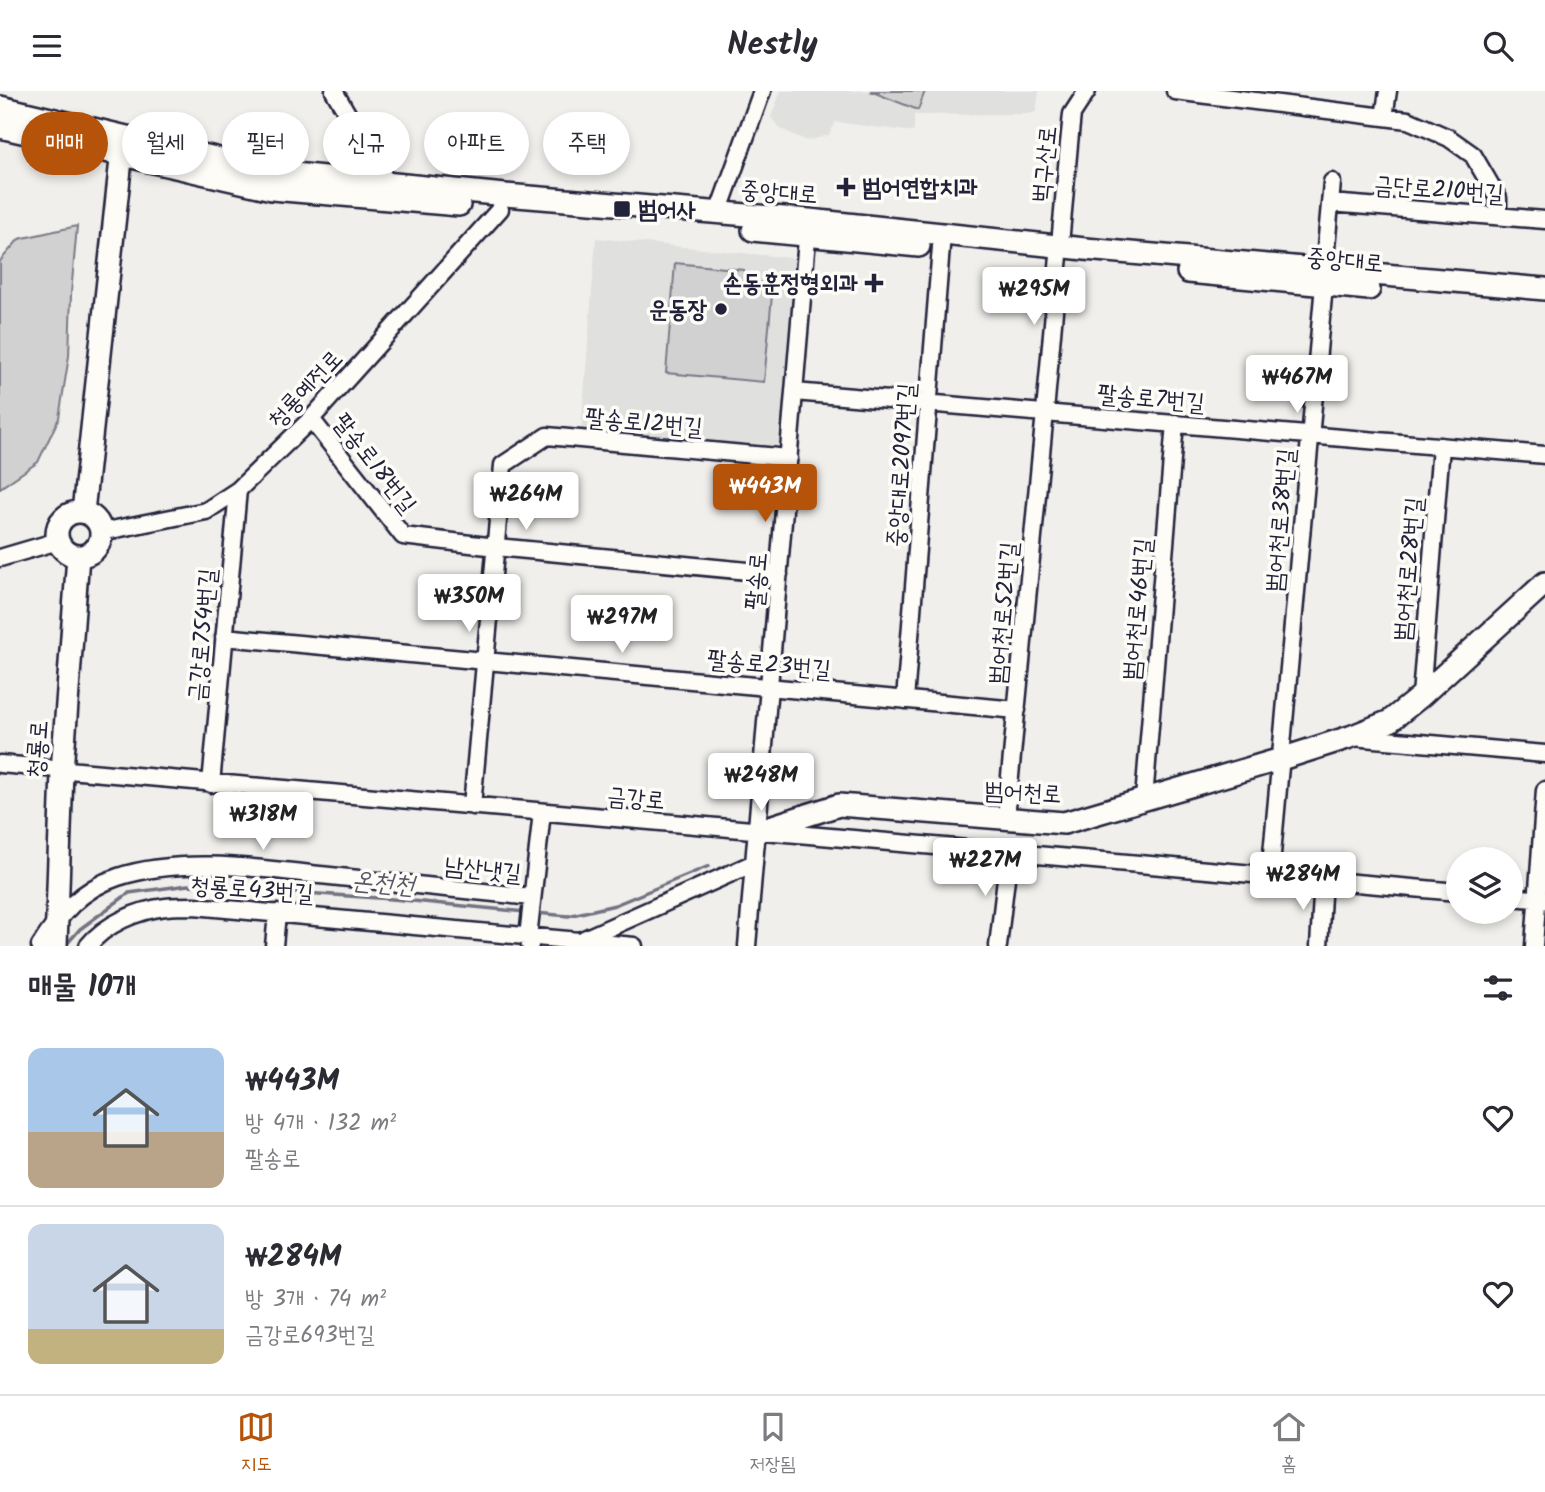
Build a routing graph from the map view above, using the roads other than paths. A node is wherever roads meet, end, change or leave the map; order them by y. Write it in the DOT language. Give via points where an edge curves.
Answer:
graph roads {
  1 [pos="334,91"];
  2 [pos="762,91"];
  3 [pos="1087,91"];
  4 [pos="1175,91"];
  5 [pos="1388,91"];
  6 [pos="1293,99"];
  7 [pos="0,107"];
  8 [pos="1384,117"];
  9 [pos="0,127"];
  10 [pos="122,145"];
  11 [pos="122,145"];
  12 [pos="122,154"];
  13 [pos="208,160"];
  14 [pos="208,170"];
  15 [pos="1332,182"];
  16 [pos="388,184"];
  17 [pos="1330,203"];
  18 [pos="500,209"];
  19 [pos="718,213"];
  20 [pos="1498,216"];
  21 [pos="1545,220"];
  22 [pos="808,227"];
  23 [pos="941,241"];
  24 [pos="1059,253"];
  25 [pos="1324,278"];
  26 [pos="1545,289"];
  27 [pos="1545,303"];
  28 [pos="794,392"];
  29 [pos="929,403"];
  30 [pos="1045,412"];
  31 [pos="311,419"];
  32 [pos="1175,423"];
  33 [pos="1310,435"];
  34 [pos="1441,446"];
  35 [pos="1545,455"];
  36 [pos="789,458"];
  37 [pos="238,490"];
  38 [pos="83,512"];
  39 [pos="101,532"];
  40 [pos="58,541"];
  41 [pos="496,547"];
  42 [pos="78,556"];
  43 [pos="0,558"];
  44 [pos="779,574"];
  45 [pos="1542,592"];
  46 [pos="224,637"];
  47 [pos="485,661"];
  48 [pos="770,687"];
  49 [pos="1421,696"];
  50 [pos="905,700"];
  51 [pos="1017,710"];
  52 [pos="1350,737"];
  53 [pos="1545,754"];
  54 [pos="1281,759"];
  55 [pos="0,764"];
  56 [pos="62,771"];
  57 [pos="211,784"];
  58 [pos="1545,790"];
  59 [pos="1144,799"];
  60 [pos="472,806"];
  61 [pos="542,812"];
  62 [pos="1006,818"];
  63 [pos="757,831"];
  64 [pos="1009,853"];
  65 [pos="754,863"];
  66 [pos="1270,876"];
  67 [pos="1323,880"];
  68 [pos="1446,891"];
  69 [pos="1523,898"];
  70 [pos="531,899"];
  71 [pos="1542,899"];
  72 [pos="277,913"];
  73 [pos="56,922"];
  74 [pos="529,936"];
  75 [pos="581,941"];
  76 [pos="40,946"];
  77 [pos="55,946"];
  78 [pos="88,946"];
  79 [pos="274,946"];
  80 [pos="634,946"];
  81 [pos="747,946"];
  82 [pos="998,946"];
  83 [pos="1319,946"];
  84 [pos="1534,946"];
  1 -- 16 [label="street"];
  2 -- 19 [label="street"];
  3 -- 24 [label="street, 벅구산로" via="1072,114"];
  4 -- 6 [label="street"];
  5 -- 8 [label="street"];
  6 -- 8 [label="street"];
  7 -- 10 [label="main road, 중앙대로"];
  8 -- 20 [label="street" via="1408,120 1449,138 1473,155 1498,198"];
  9 -- 11 [label="main road, 중앙대로"];
  12 -- 38 [label="main road"];
  13 -- 16 [label="main road, 중앙대로"];
  14 -- 18 [label="main road, 중앙대로" via="272,189"];
  15 -- 17 [label="street, 중앙대로"];
  16 -- 19 [label="main road, 중앙대로"];
  17 -- 20 [label="street, 금단로210번길"];
  17 -- 25 [label="street, 중앙대로"];
  18 -- 22 [label="main road, 중앙대로"];
  18 -- 31 [label="street, 청룡예전로"];
  19 -- 22 [label="main road, 중앙대로"];
  20 -- 21 [label="street, 금단로210번길"];
  22 -- 23 [label="main road, 중앙대로"];
  22 -- 28 [label="street, 팔송로"];
  23 -- 24 [label="main road, 중앙대로"];
  23 -- 29 [label="street, 중앙대로2097번길"];
  24 -- 25 [label="main road, 중앙대로"];
  24 -- 30 [label="street"];
  25 -- 26 [label="main road, 중앙대로"];
  25 -- 27 [label="main road, 중앙대로"];
  25 -- 33 [label="street, 범어천로38번길"];
  28 -- 29 [label="street, 팔송로7번길"];
  28 -- 36 [label="street, 팔송로"];
  29 -- 30 [label="street, 팔송로7번길"];
  29 -- 50 [label="street, 중앙대로2097번길"];
  30 -- 32 [label="street, 팔송로7번길"];
  30 -- 51 [label="street, 범어천로52번길"];
  31 -- 37 [label="street, 청룡예전로"];
  31 -- 41 [label="street, 팔송로18번길" via="404,536"];
  32 -- 33 [label="street, 팔송로7번길"];
  32 -- 59 [label="street, 범어천로46번길"];
  33 -- 34 [label="street, 팔송로7번길"];
  33 -- 54 [label="street, 범어천로38번길"];
  34 -- 35 [label="street, 팔송로7번길"];
  34 -- 49 [label="street, 범어천로28번길"];
  36 -- 41 [label="street, 팔송로12번길" via="547,436 503,465"];
  36 -- 44 [label="street, 팔송로"];
  37 -- 39 [label="street, 청룡예전로" via="206,511"];
  37 -- 46 [label="street, 금강로754번길"];
  38 -- 39 [label="main road" via="96,519"];
  38 -- 40 [label="main road" via="64,518"];
  39 -- 42 [label="main road" via="92,552"];
  40 -- 42 [label="main road"];
  40 -- 43 [label="street"];
  41 -- 44 [label="street, 팔송로18번길"];
  41 -- 47 [label="street"];
  42 -- 56 [label="main road, 청룡로"];
  44 -- 48 [label="street, 팔송로"];
  45 -- 49 [label="main road, 범어천로"];
  46 -- 47 [label="street, 팔송로23번길"];
  46 -- 57 [label="street, 금강로754번길"];
  47 -- 48 [label="street, 팔송로23번길"];
  47 -- 60 [label="street"];
  48 -- 50 [label="street, 팔송로23번길"];
  48 -- 63 [label="street, 팔송로"];
  49 -- 52 [label="main road, 범어천로" via="1390,721"];
  50 -- 51 [label="street, 팔송로23번길"];
  51 -- 62 [label="street, 범어천로52번길"];
  52 -- 53 [label="street"];
  52 -- 54 [label="main road, 범어천로"];
  54 -- 59 [label="main road, 범어천로"];
  54 -- 66 [label="street"];
  55 -- 56 [label="street, 금강로"];
  56 -- 57 [label="street, 금강로"];
  56 -- 73 [label="main road, 청룡로"];
  57 -- 60 [label="street, 금강로"];
  58 -- 71 [label="street"];
  59 -- 62 [label="main road, 범어천로" via="1064,823"];
  60 -- 61 [label="street, 금강로"];
  61 -- 63 [label="street, 금강로"];
  61 -- 70 [label="street"];
  62 -- 63 [label="main road, 범어천로" via="839,805"];
  63 -- 64 [label="street, 금강로"];
  63 -- 65 [label="street, 팔송로"];
  64 -- 66 [label="street, 금강로"];
  64 -- 82 [label="street"];
  65 -- 75 [label="street"];
  65 -- 81 [label="street, 팔송로"];
  66 -- 67 [label="street, 금강로"];
  67 -- 68 [label="street, 금강로"];
  67 -- 83 [label="street"];
  69 -- 71 [label="street"];
  70 -- 73 [label="street, 남산냇길" via="302,873 161,867 117,877 81,896"];
  70 -- 74 [label="street"];
  71 -- 84 [label="street"];
  72 -- 74 [label="street, 청룡로43번길"];
  72 -- 78 [label="street, 청룡로43번길" via="165,907 117,922"];
  72 -- 79 [label="street"];
  73 -- 76 [label="street, 남산냇길"];
  73 -- 77 [label="main road, 청룡로"];
  74 -- 75 [label="street, 청룡로43번길"];
  75 -- 80 [label="street, 청룡로43번길"];
}
